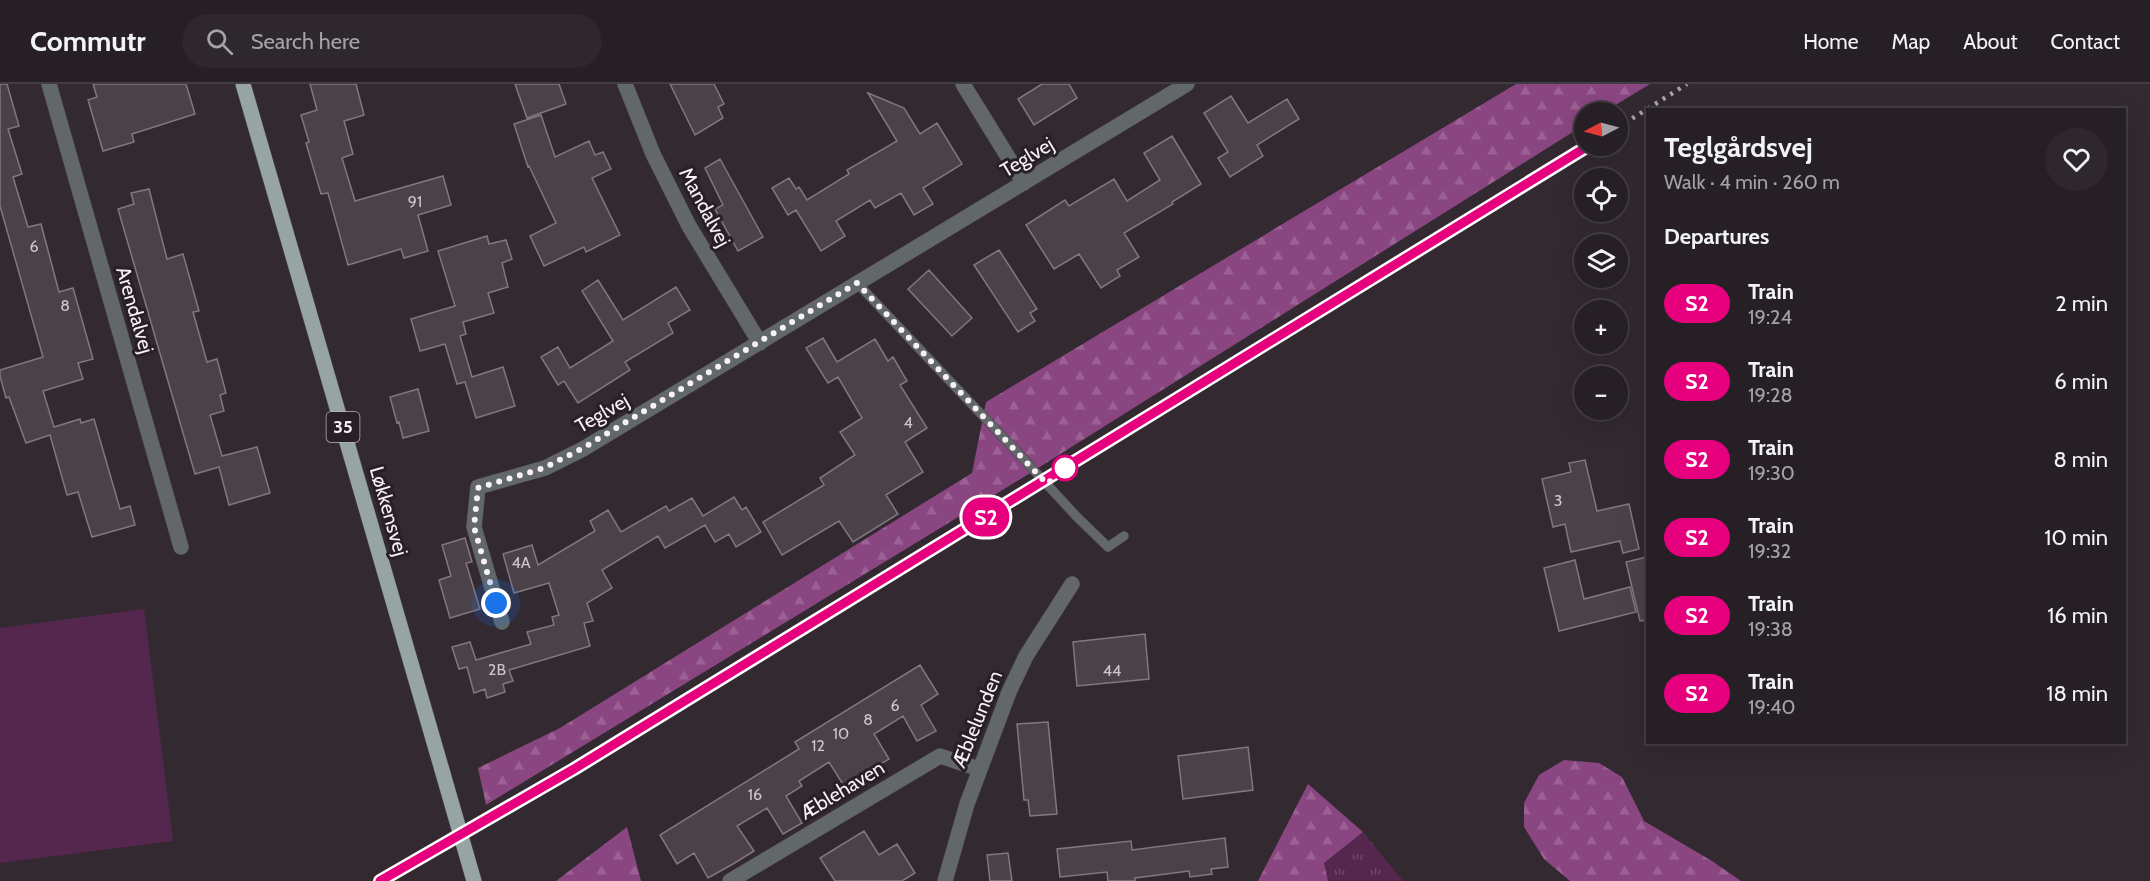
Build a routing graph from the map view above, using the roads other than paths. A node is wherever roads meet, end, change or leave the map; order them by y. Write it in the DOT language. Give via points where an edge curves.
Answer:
graph roads {
  1 [pos="49,84"];
  2 [pos="243,84"];
  3 [pos="626,84"];
  4 [pos="963,84"];
  5 [pos="1187,84"];
  6 [pos="1024,183"];
  7 [pos="857,283"];
  8 [pos="760,343"];
  9 [pos="1124,536"];
  10 [pos="181,547"];
  11 [pos="1072,584"];
  12 [pos="502,622"];
  13 [pos="979,769"];
  14 [pos="474,881"];
  15 [pos="730,881"];
  16 [pos="945,881"];
  1 -- 10 [label="street, Arendalvej"];
  2 -- 14 [label="main road, Løkkensvej / 35, bridge"];
  3 -- 8 [label="street, Mandalvej" via="689,226"];
  4 -- 6 [label="street"];
  5 -- 6 [label="street, Teglvej"];
  6 -- 7 [label="street, Teglvej"];
  7 -- 8 [label="street, Teglvej"];
  7 -- 9 [label="lane, bridge" via="1108,547"];
  8 -- 12 [label="street, Teglvej" via="583,448 544,468 478,488 474,527"];
  11 -- 13 [label="street, Æblelunden" via="1026,656"];
  13 -- 15 [label="street, Æblehaven" via="940,756"];
  13 -- 16 [label="street, Æblelunden"];
}
